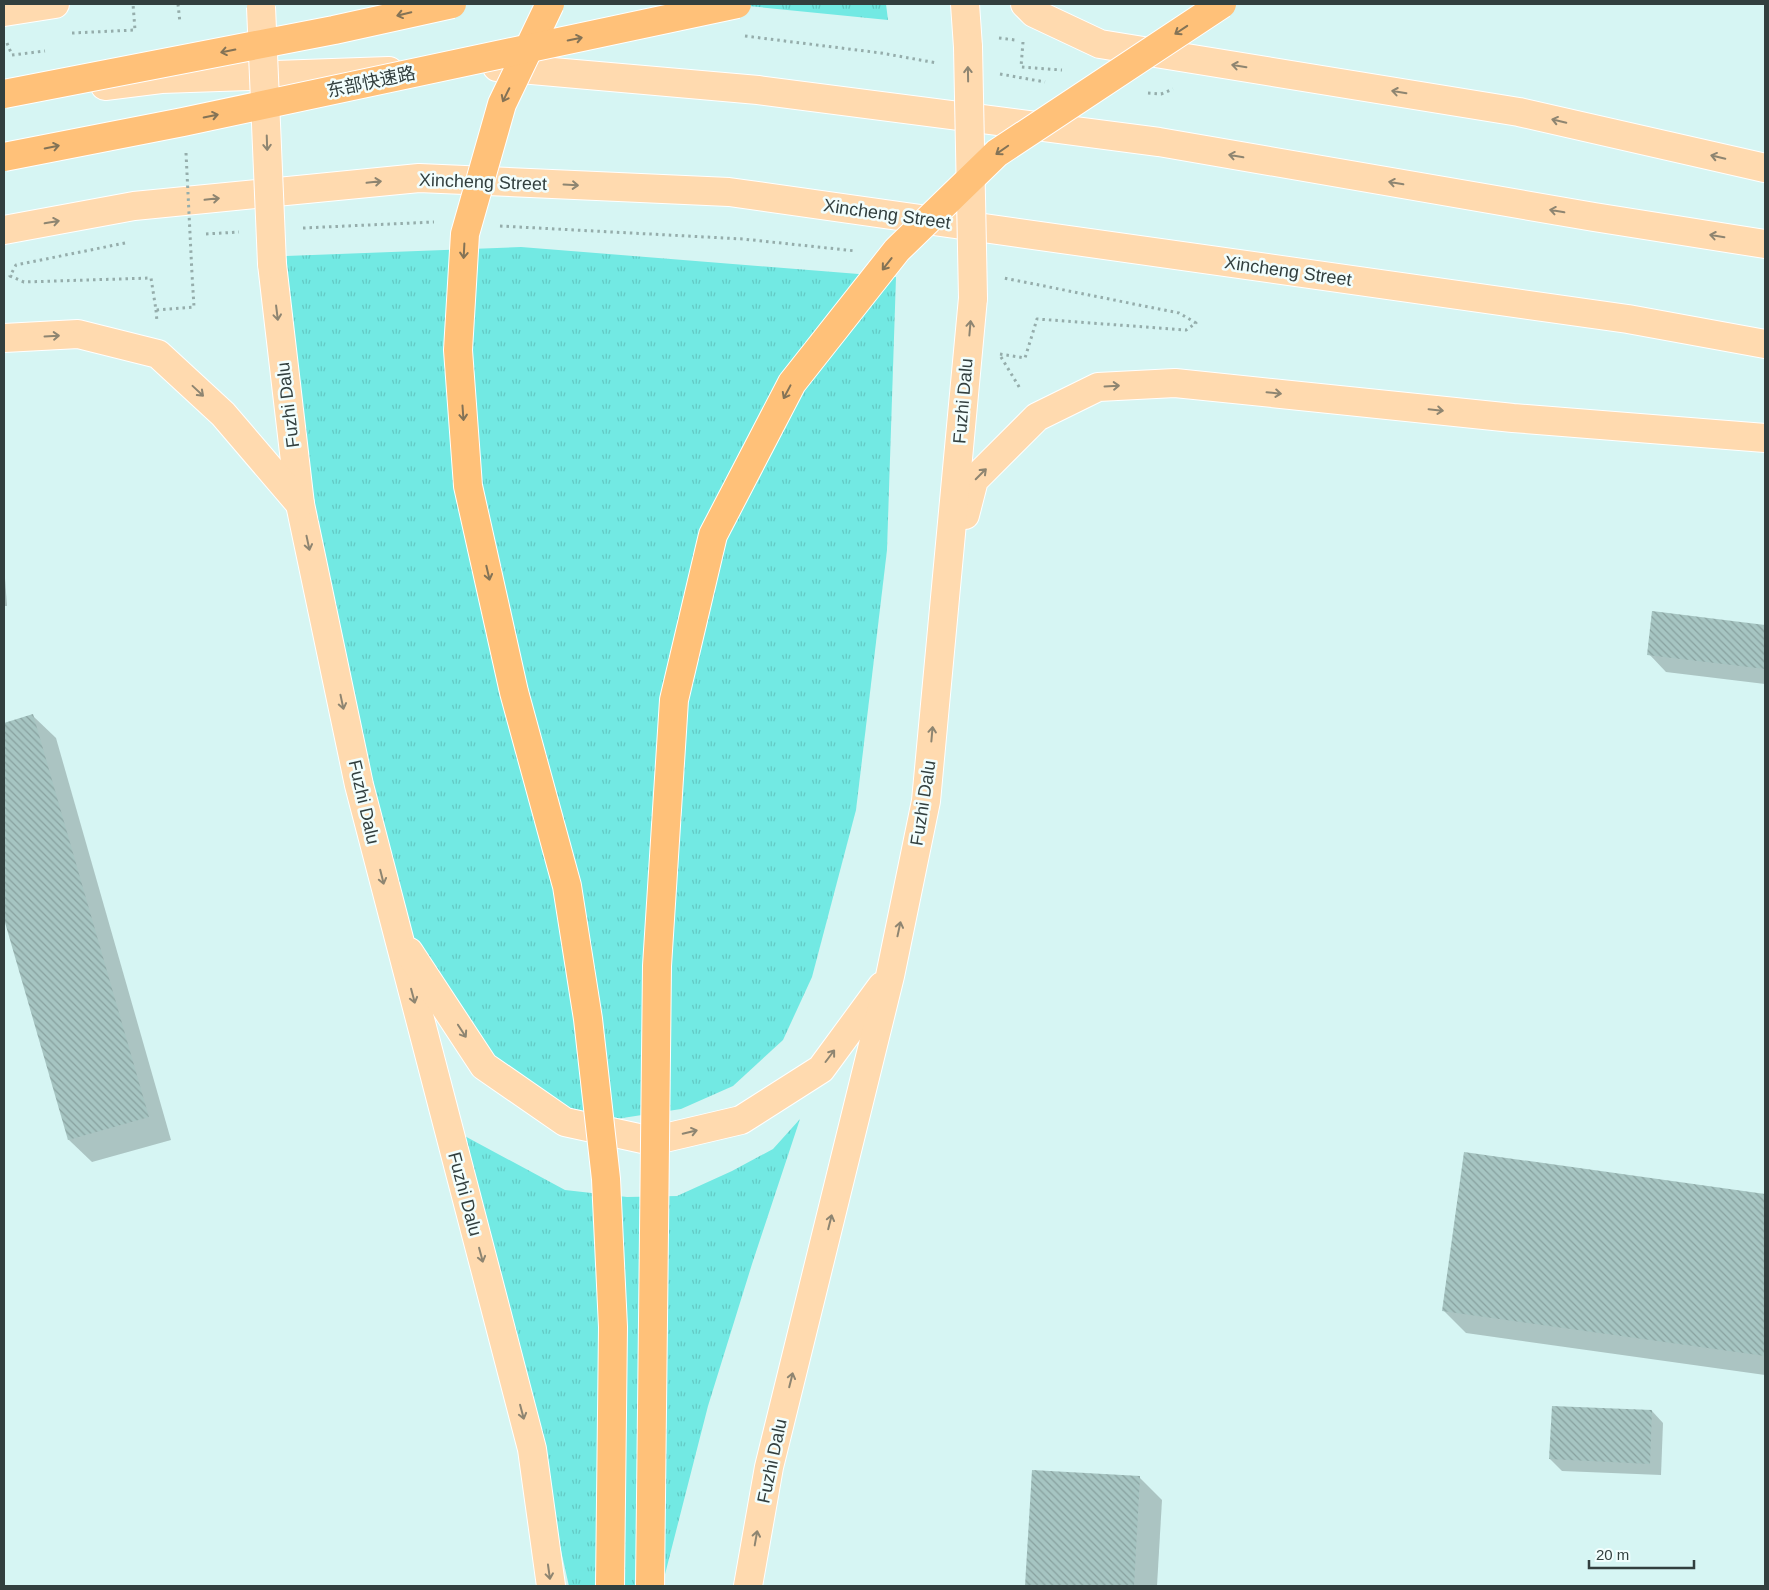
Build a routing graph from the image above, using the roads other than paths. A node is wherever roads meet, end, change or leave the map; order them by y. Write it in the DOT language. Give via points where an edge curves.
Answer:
graph roads {
  1 [pos="55,4"];
  2 [pos="452,4"];
  3 [pos="550,4"];
  4 [pos="737,4"];
  5 [pos="965,4"];
  6 [pos="1025,4"];
  7 [pos="1222,4"];
  8 [pos="261,5"];
  9 [pos="4,12"];
  10 [pos="4,96"];
  11 [pos="4,157"];
  12 [pos="1765,168"];
  13 [pos="4,230"];
  14 [pos="1765,244"];
  15 [pos="4,338"];
  16 [pos="1765,344"];
  17 [pos="1765,438"];
  18 [pos="300,504"];
  19 [pos="946,586"];
  20 [pos="396,932"];
  21 [pos="890,976"];
  22 [pos="551,1586"];
  23 [pos="610,1586"];
  24 [pos="650,1586"];
  25 [pos="748,1586"];
  1 -- 9 [label="main road"];
  2 -- 10 [label="highway, one-way, bridge"];
  3 -- 23 [label="highway, one-way, bridge" via="502,104 465,234 458,350 468,486 514,692 567,886 588,1019 606,1179 613,1327"];
  11 -- 4 [label="highway, 东部快速路, one-way, bridge"];
  19 -- 5 [label="main road, Fuzhi Dalu, one-way, bridge" via="973,298"];
  12 -- 6 [label="main road, one-way" via="1519,112 1100,44 1034,12"];
  7 -- 24 [label="highway, one-way, bridge" via="998,153 897,250 792,383 712,535 674,700 659,946"];
  8 -- 18 [label="main road, Fuzhi Dalu, one-way, bridge" via="272,264"];
  14 -- 10 [label="main road, one-way" via="1159,142 758,90 504,67 162,79"];
  13 -- 16 [label="main road, Xincheng Street, one-way" via="134,206 419,178 729,192 1628,319"];
  15 -- 18 [label="main road, one-way" via="78,334 158,354 223,414"];
  19 -- 17 [label="main road, one-way" via="974,480 1037,417 1098,387 1176,382 1513,418"];
  18 -- 20 [label="main road, Fuzhi Dalu, one-way" via="359,785"];
  21 -- 19 [label="main road, Fuzhi Dalu, one-way" via="926,801"];
  20 -- 21 [label="main road, one-way" via="484,1066 565,1122 652,1141 741,1120 821,1069"];
  20 -- 22 [label="main road, Fuzhi Dalu, one-way" via="532,1449"];
  25 -- 21 [label="main road, Fuzhi Dalu, one-way" via="769,1467"];
}
